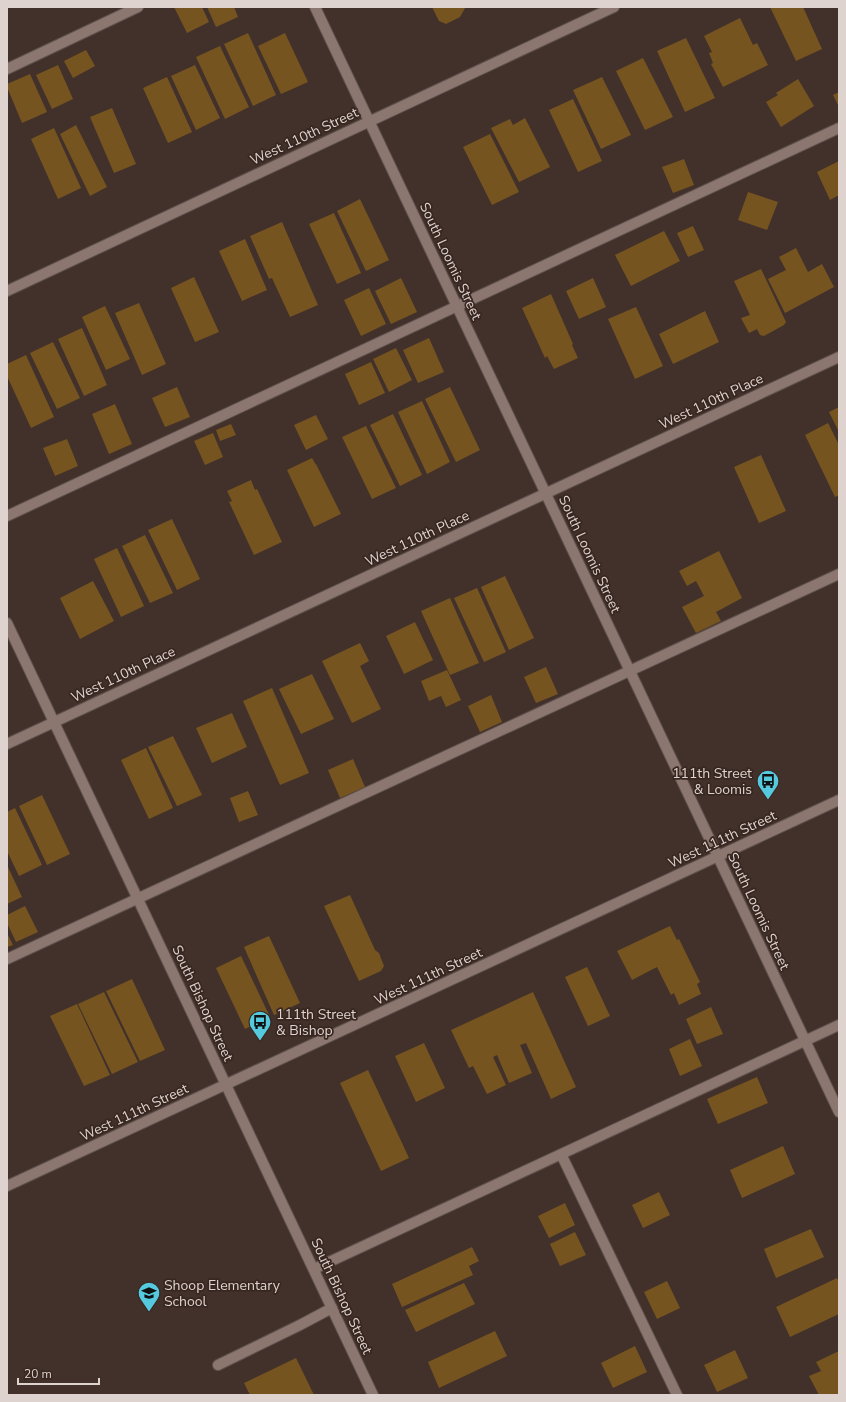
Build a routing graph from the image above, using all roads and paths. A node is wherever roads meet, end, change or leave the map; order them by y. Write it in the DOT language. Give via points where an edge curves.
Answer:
graph roads {
  1 [pos="138,7"];
  2 [pos="315,7"];
  3 [pos="614,7"];
  4 [pos="7,69"];
  5 [pos="369,121"];
  6 [pos="839,128"];
  7 [pos="7,291"];
  8 [pos="457,306"];
  9 [pos="839,356"];
  10 [pos="546,493"];
  11 [pos="7,516"];
  12 [pos="839,574"];
  13 [pos="7,623"];
  14 [pos="630,671"];
  15 [pos="54,722"];
  16 [pos="7,744"];
  17 [pos="839,800"];
  18 [pos="718,856"];
  19 [pos="138,899"];
  20 [pos="7,959"];
  21 [pos="839,1025"];
  22 [pos="805,1041"];
  23 [pos="226,1085"];
  24 [pos="839,1112"];
  25 [pos="561,1154"];
  26 [pos="7,1186"];
  27 [pos="314,1269"];
  28 [pos="332,1308"];
  29 [pos="218,1365"];
  30 [pos="373,1395"];
  31 [pos="677,1395"];
  1 -- 4 [label="street"];
  2 -- 5 [label="street, South Loomis Street"];
  3 -- 5 [label="street, West 110th Street"];
  5 -- 7 [label="street, West 110th Street"];
  5 -- 8 [label="street, South Loomis Street"];
  6 -- 8 [label="street"];
  8 -- 10 [label="street, South Loomis Street"];
  8 -- 11 [label="street"];
  9 -- 10 [label="street, West 110th Place"];
  10 -- 14 [label="street, South Loomis Street"];
  10 -- 15 [label="street, West 110th Place"];
  12 -- 14 [label="street"];
  13 -- 15 [label="street, South Bishop Street"];
  14 -- 18 [label="street, South Loomis Street"];
  14 -- 19 [label="street"];
  15 -- 16 [label="street, West 110th Place"];
  15 -- 19 [label="street, South Bishop Street"];
  17 -- 18 [label="street, West 111th Street"];
  18 -- 22 [label="street, South Loomis Street"];
  18 -- 23 [label="street, West 111th Street"];
  19 -- 20 [label="street"];
  19 -- 23 [label="street, South Bishop Street"];
  21 -- 22 [label="street"];
  22 -- 24 [label="street, South Loomis Street"];
  22 -- 25 [label="street"];
  23 -- 26 [label="street, West 111th Street"];
  23 -- 27 [label="street, South Bishop Street"];
  25 -- 27 [label="street"];
  25 -- 31 [label="street"];
  27 -- 28 [label="street, South Bishop Street"];
  28 -- 29 [label="street"];
  28 -- 30 [label="street, South Bishop Street"];
}
